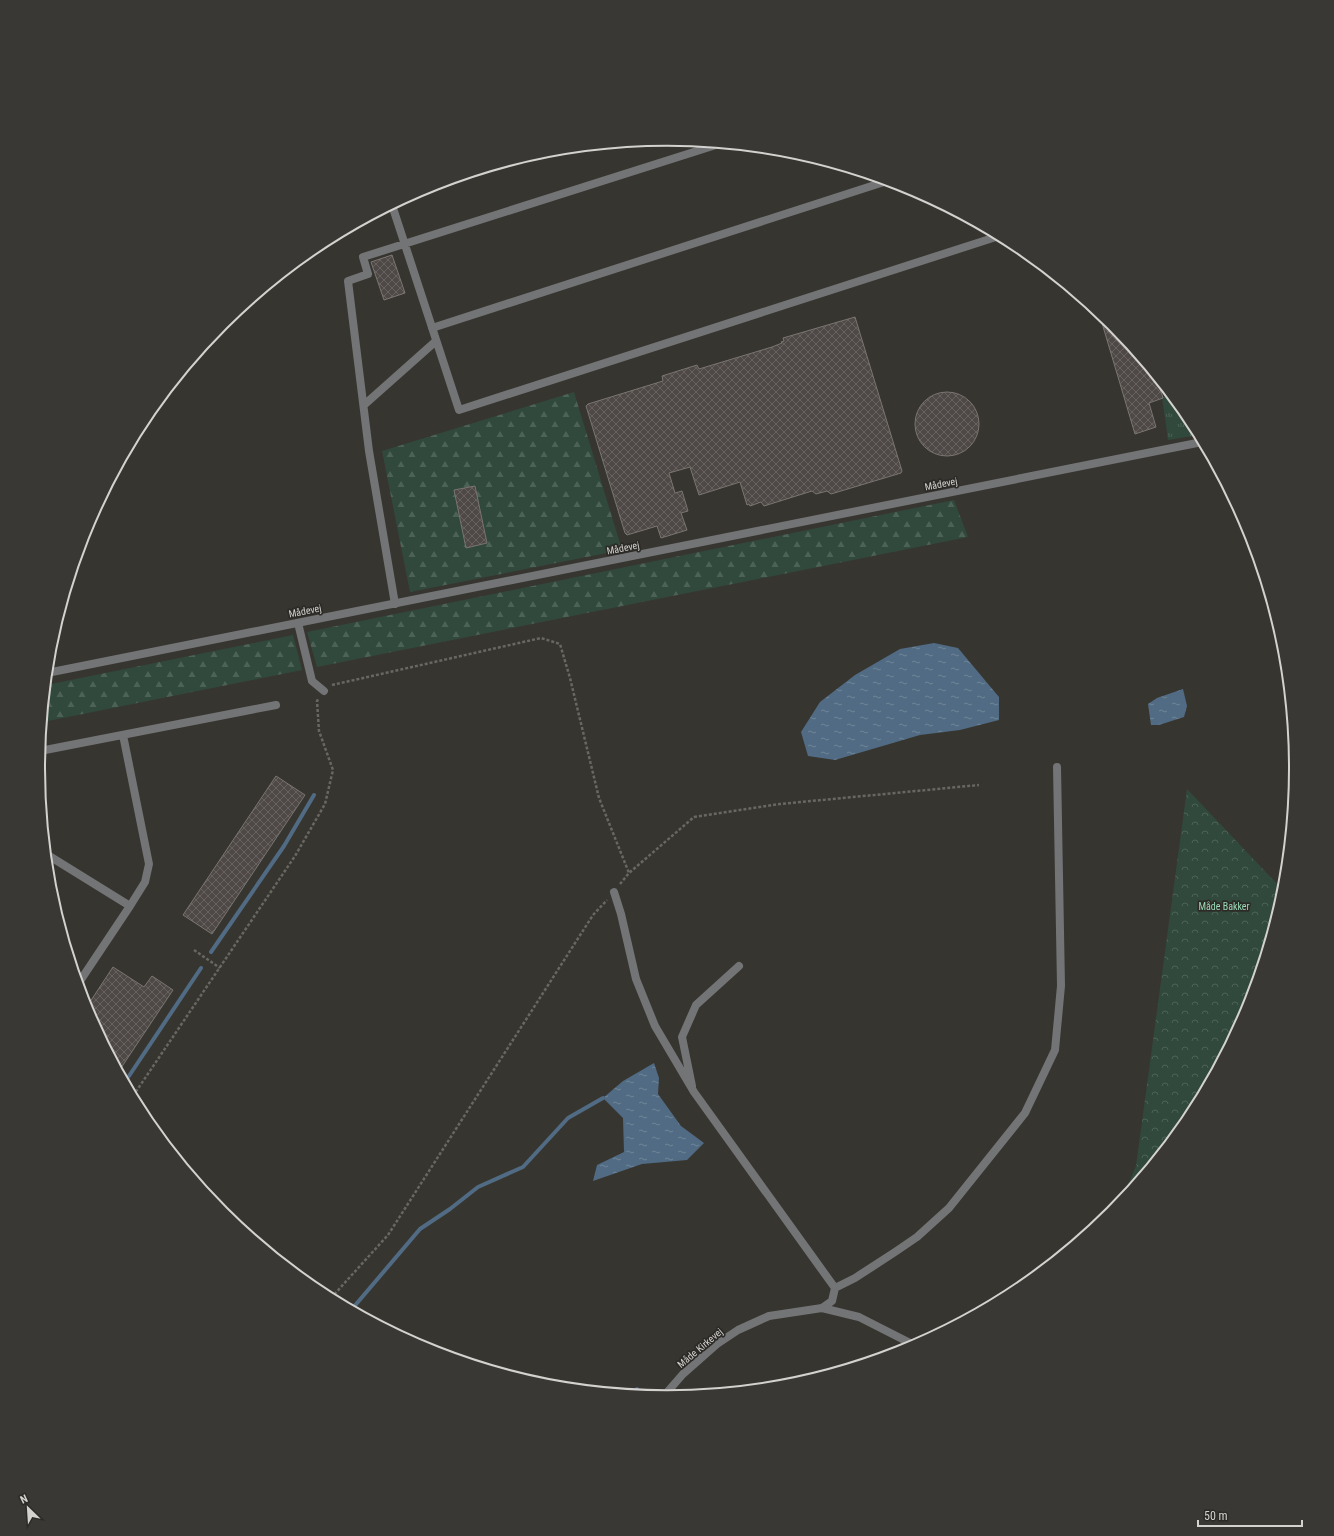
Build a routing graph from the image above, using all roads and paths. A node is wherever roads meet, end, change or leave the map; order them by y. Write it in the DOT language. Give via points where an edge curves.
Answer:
graph roads {
  1 [pos="709,147"];
  2 [pos="879,184"];
  3 [pos="393,209"];
  4 [pos="992,238"];
  5 [pos="405,245"];
  6 [pos="432,328"];
  7 [pos="436,341"];
  8 [pos="364,405"];
  9 [pos="1197,443"];
  10 [pos="395,604"];
  11 [pos="298,623"];
  12 [pos="53,671"];
  13 [pos="324,691"];
  14 [pos="276,705"];
  15 [pos="123,735"];
  16 [pos="45,750"];
  17 [pos="1057,767"];
  18 [pos="979,785"];
  19 [pos="51,857"];
  20 [pos="629,873"];
  21 [pos="614,892"];
  22 [pos="130,906"];
  23 [pos="194,950"];
  24 [pos="739,966"];
  25 [pos="220,968"];
  26 [pos="82,978"];
  27 [pos="136,1092"];
  28 [pos="694,1092"];
  29 [pos="835,1288"];
  30 [pos="335,1294"];
  31 [pos="822,1308"];
  32 [pos="907,1342"];
  33 [pos="670,1390"];
  1 -- 5 [label="street"];
  2 -- 6 [label="street"];
  3 -- 5 [label="street"];
  4 -- 7 [label="street" via="459,410"];
  5 -- 6 [label="street"];
  5 -- 8 [label="street" via="364,257 368,274 348,281"];
  6 -- 7 [label="street"];
  7 -- 8 [label="street"];
  8 -- 10 [label="street" via="369,451"];
  9 -- 10 [label="street, Mådevej"];
  10 -- 11 [label="street, Mådevej"];
  11 -- 12 [label="street, Mådevej"];
  11 -- 13 [label="street" via="312,681"];
  13 -- 20 [label="path" via="332,685 541,638 560,644 599,798"];
  13 -- 25 [label="path" via="317,700 319,731 333,770 325,804 295,856"];
  14 -- 15 [label="street"];
  15 -- 16 [label="street"];
  15 -- 22 [label="street" via="149,864 145,882"];
  17 -- 29 [label="street" via="1061,986 1055,1050 1025,1113 949,1208 917,1237 856,1278"];
  18 -- 20 [label="path" via="780,804 694,817"];
  19 -- 22 [label="street"];
  20 -- 21 [label="path"];
  21 -- 28 [label="street" via="636,979 655,1026"];
  21 -- 30 [label="path" via="593,915 388,1235"];
  22 -- 26 [label="street"];
  23 -- 25 [label="path"];
  24 -- 28 [label="street" via="696,1005 682,1037"];
  25 -- 27 [label="path"];
  28 -- 29 [label="street"];
  29 -- 31 [label="street" via="832,1301"];
  31 -- 32 [label="street, Måde Kirkevej" via="859,1317"];
  31 -- 33 [label="street, Måde Kirkevej" via="769,1316 738,1330 700,1358"];
}
